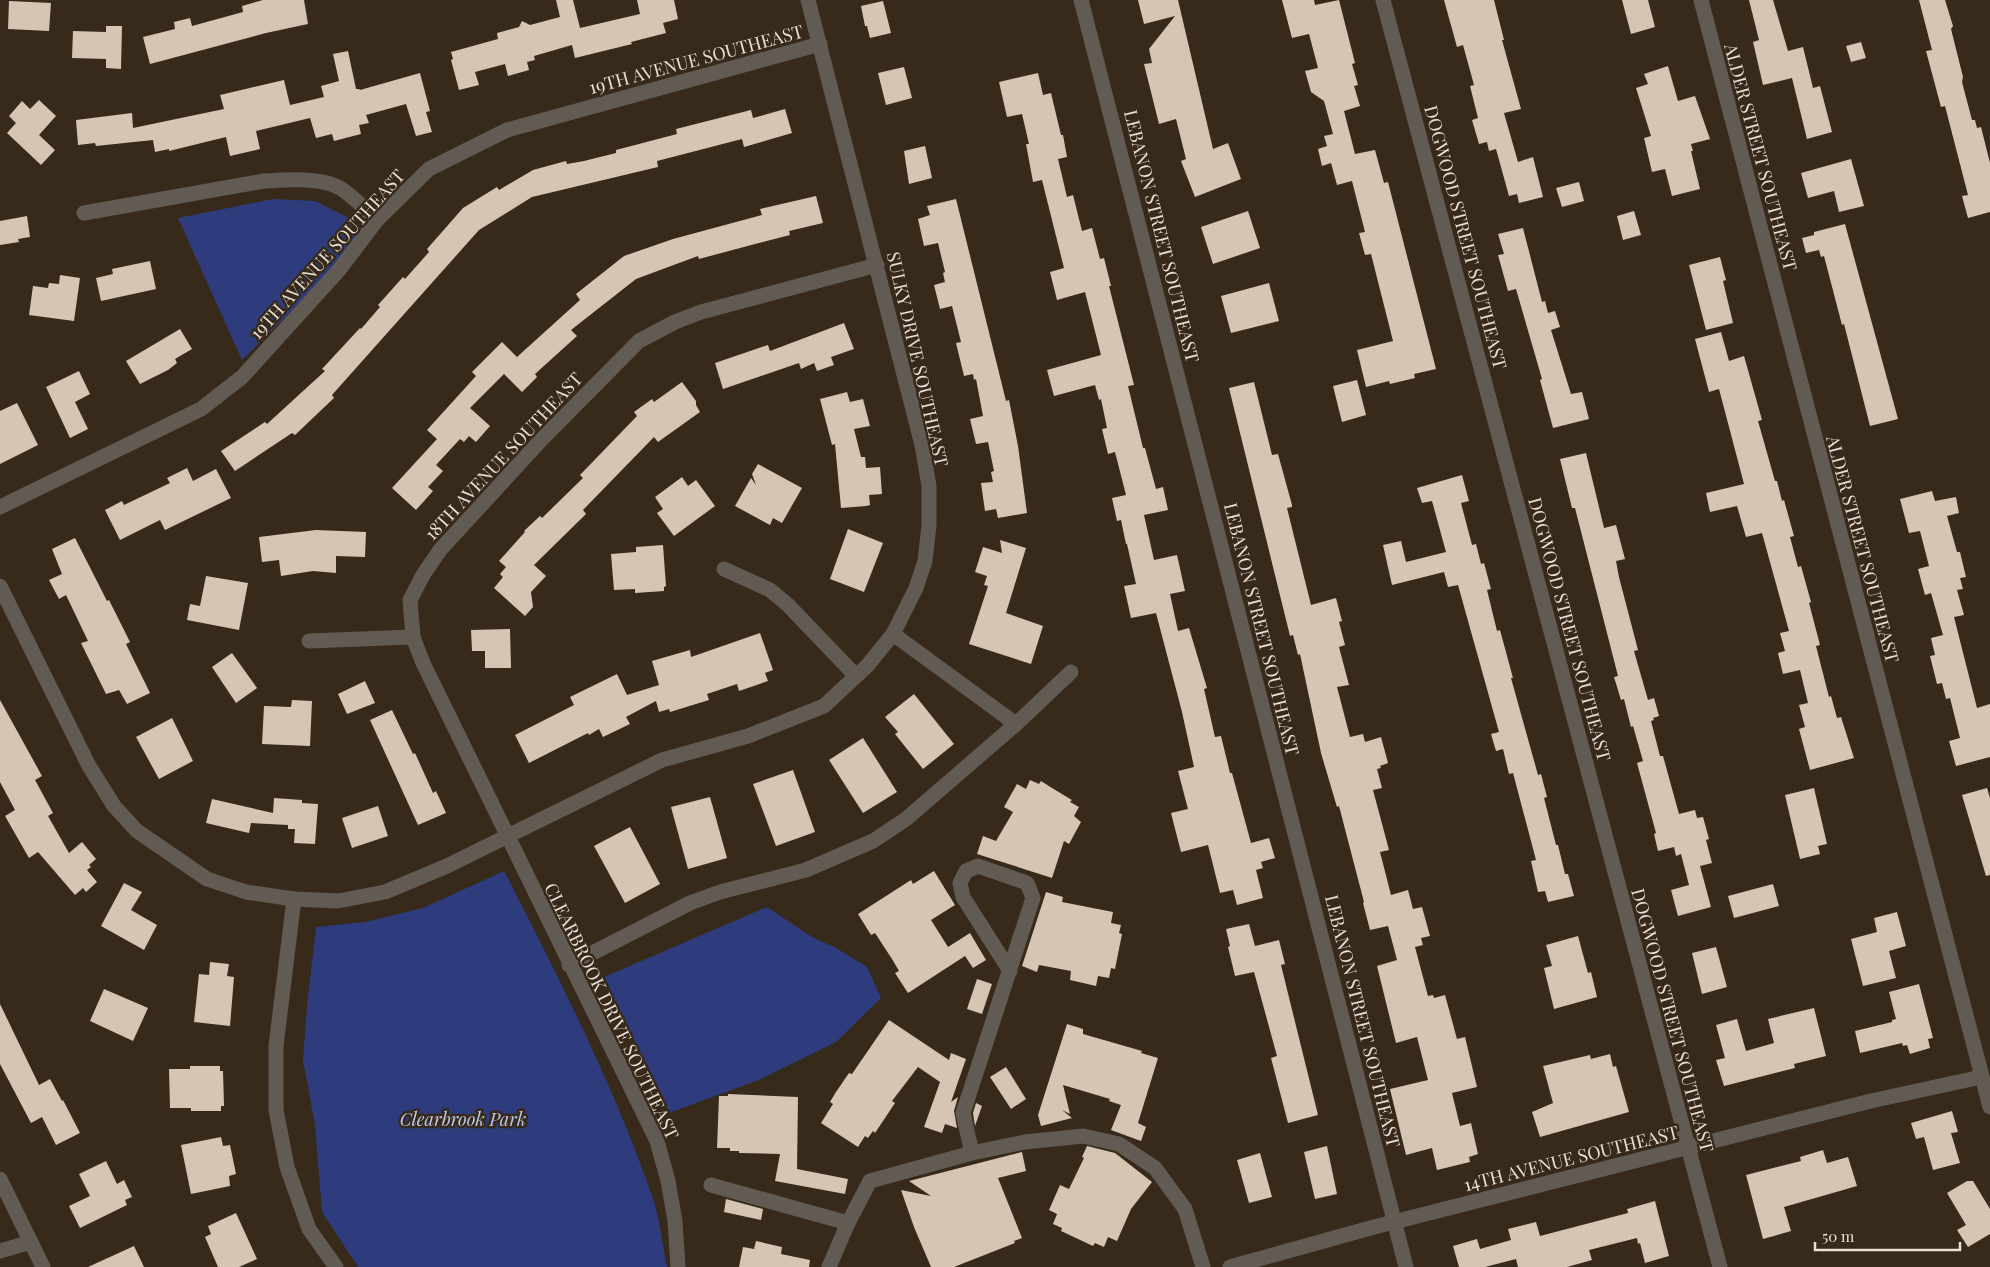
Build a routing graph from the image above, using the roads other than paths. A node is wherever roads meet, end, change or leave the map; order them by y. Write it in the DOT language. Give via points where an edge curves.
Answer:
graph roads {
  1 [pos="808,0"];
  2 [pos="1081,0"];
  3 [pos="1383,0"];
  4 [pos="1701,0"];
  5 [pos="820,44"];
  6 [pos="84,214"];
  7 [pos="377,220"];
  8 [pos="877,265"];
  9 [pos="0,507"];
  10 [pos="724,569"];
  11 [pos="0,586"];
  12 [pos="893,634"];
  13 [pos="413,637"];
  14 [pos="309,641"];
  15 [pos="1071,672"];
  16 [pos="856,676"];
  17 [pos="1016,724"];
  18 [pos="506,835"];
  19 [pos="294,900"];
  20 [pos="570,965"];
  21 [pos="1010,971"];
  22 [pos="1981,1078"];
  23 [pos="1990,1107"];
  24 [pos="1688,1148"];
  25 [pos="972,1153"];
  26 [pos="0,1178"];
  27 [pos="711,1185"];
  28 [pos="1395,1222"];
  29 [pos="848,1223"];
  30 [pos="31,1242"];
  31 [pos="0,1250"];
  32 [pos="43,1267"];
  33 [pos="336,1267"];
  34 [pos="678,1267"];
  35 [pos="829,1267"];
  36 [pos="1203,1267"];
  37 [pos="1230,1267"];
  38 [pos="1406,1267"];
  39 [pos="1720,1267"];
  1 -- 5 [label="street, SULKY DRIVE SOUTHEAST"];
  2 -- 28 [label="street, LEBANON STREET SOUTHEAST"];
  3 -- 24 [label="street, DOGWOOD STREET SOUTHEAST"];
  4 -- 22 [label="street, ALDER STREET SOUTHEAST"];
  5 -- 7 [label="street, 19TH AVENUE SOUTHEAST" via="507,130 429,169"];
  5 -- 8 [label="street, SULKY DRIVE SOUTHEAST"];
  6 -- 7 [label="street" via="264,181 288,180 322,182 339,187"];
  7 -- 9 [label="street, 19TH AVENUE SOUTHEAST" via="339,270 242,377 201,409"];
  8 -- 12 [label="street, SULKY DRIVE SOUTHEAST" via="929,486 925,561 916,588"];
  8 -- 13 [label="street, 18TH AVENUE SOUTHEAST" via="701,312 639,341 542,439 440,550 410,600"];
  10 -- 16 [label="street" via="770,590"];
  11 -- 19 [label="street, SULKY DRIVE SOUTHEAST" via="89,766 114,806 137,831 207,879 246,892"];
  12 -- 16 [label="street, SULKY DRIVE SOUTHEAST"];
  12 -- 17 [label="street"];
  13 -- 14 [label="street"];
  13 -- 18 [label="street, 18TH AVENUE SOUTHEAST"];
  15 -- 17 [label="street"];
  16 -- 18 [label="street, SULKY DRIVE SOUTHEAST" via="824,706 748,736 662,760"];
  17 -- 20 [label="street" via="906,819 873,842 806,870 690,903"];
  18 -- 19 [label="street, SULKY DRIVE SOUTHEAST" via="447,866 385,892 338,901"];
  18 -- 20 [label="street, CLEARBROOK DRIVE SOUTHEAST"];
  19 -- 33 [label="street" via="276,1046 276,1110 287,1167 308,1230"];
  20 -- 34 [label="street, CLEARBROOK DRIVE SOUTHEAST" via="657,1142 675,1221"];
  21 -- 21 [label="street" via="963,897 960,883 966,871 978,866 1027,882 1033,898"];
  21 -- 25 [label="street" via="963,1114"];
  22 -- 23 [label="street, ALDER STREET SOUTHEAST"];
  22 -- 24 [label="street, 14TH AVENUE SOUTHEAST" via="1871,1101"];
  24 -- 28 [label="street, 14TH AVENUE SOUTHEAST"];
  24 -- 39 [label="street, DOGWOOD STREET SOUTHEAST"];
  25 -- 29 [label="street" via="870,1181"];
  25 -- 36 [label="street" via="1025,1142 1083,1136 1119,1144 1155,1168 1185,1209"];
  26 -- 30 [label="street"];
  27 -- 29 [label="street"];
  28 -- 37 [label="street, 14TH AVENUE SOUTHEAST"];
  28 -- 38 [label="street, LEBANON STREET SOUTHEAST"];
  29 -- 35 [label="street"];
  30 -- 31 [label="street"];
  30 -- 32 [label="street"];
}
